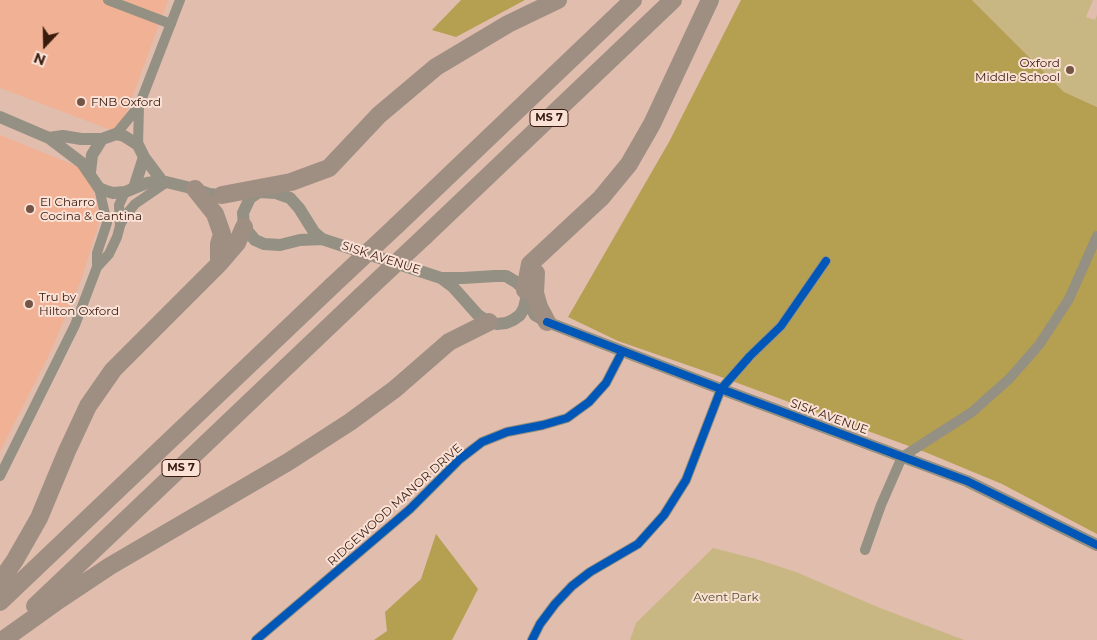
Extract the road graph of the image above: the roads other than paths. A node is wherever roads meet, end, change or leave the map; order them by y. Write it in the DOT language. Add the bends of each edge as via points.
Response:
graph roads {
  1 [pos="108,0"];
  2 [pos="180,0"];
  3 [pos="558,0"];
  4 [pos="632,0"];
  5 [pos="673,0"];
  6 [pos="710,0"];
  7 [pos="171,24"];
  8 [pos="139,106"];
  9 [pos="0,117"];
  10 [pos="116,134"];
  11 [pos="49,138"];
  12 [pos="102,139"];
  13 [pos="138,145"];
  14 [pos="144,157"];
  15 [pos="329,168"];
  16 [pos="90,172"];
  17 [pos="165,182"];
  18 [pos="99,188"];
  19 [pos="129,190"];
  20 [pos="209,193"];
  21 [pos="280,194"];
  22 [pos="250,198"];
  23 [pos="244,220"];
  24 [pos="120,226"];
  25 [pos="1097,236"];
  26 [pos="322,239"];
  27 [pos="541,253"];
  28 [pos="826,261"];
  29 [pos="218,264"];
  30 [pos="96,268"];
  31 [pos="441,278"];
  32 [pos="526,294"];
  33 [pos="514,320"];
  34 [pos="489,322"];
  35 [pos="548,322"];
  36 [pos="622,352"];
  37 [pos="721,389"];
  38 [pos="902,457"];
  39 [pos="0,476"];
  40 [pos="1097,545"];
  41 [pos="865,550"];
  42 [pos="0,582"];
  43 [pos="0,602"];
  44 [pos="2,639"];
  45 [pos="256,640"];
  46 [pos="532,640"];
  1 -- 7 [label="street"];
  2 -- 7 [label="street"];
  3 -- 15 [label="highway" via="508,24 436,67 379,115"];
  4 -- 43 [label="highway, MS 7, bridge"];
  5 -- 44 [label="highway, MS 7, bridge"];
  6 -- 27 [label="highway" via="652,124 629,164 601,198"];
  7 -- 8 [label="street"];
  8 -- 10 [label="street"];
  8 -- 13 [label="street"];
  9 -- 11 [label="street"];
  10 -- 12 [label="street"];
  10 -- 13 [label="street"];
  11 -- 12 [label="street"];
  11 -- 16 [label="street"];
  12 -- 16 [label="street" via="92,155"];
  13 -- 14 [label="street"];
  14 -- 17 [label="street"];
  14 -- 19 [label="street"];
  15 -- 20 [label="highway" via="291,182"];
  15 -- 21 [label="highway" via="319,180"];
  16 -- 18 [label="street"];
  17 -- 19 [label="street" via="147,183"];
  17 -- 20 [label="street"];
  17 -- 24 [label="street" via="136,204"];
  18 -- 19 [label="street" via="113,193"];
  18 -- 30 [label="street" via="107,223 97,253"];
  19 -- 24 [label="street" via="119,205"];
  20 -- 22 [label="street"];
  20 -- 23 [label="street, SISK AVENUE"];
  20 -- 29 [label="highway" via="222,234"];
  21 -- 22 [label="street" via="259,192"];
  21 -- 26 [label="street" via="300,208"];
  22 -- 23 [label="street"];
  23 -- 26 [label="street, SISK AVENUE" via="255,240 272,245"];
  23 -- 29 [label="highway" via="236,243"];
  24 -- 30 [label="street" via="109,254"];
  25 -- 38 [label="street" via="1069,299 1021,366 972,412"];
  26 -- 31 [label="street, SISK AVENUE"];
  27 -- 32 [label="highway" via="530,264"];
  27 -- 35 [label="highway" via="536,269 535,293"];
  28 -- 37 [label="street" via="781,326"];
  29 -- 42 [label="highway" via="112,370 88,406 39,518"];
  30 -- 39 [label="street" via="75,325"];
  31 -- 32 [label="street, SISK AVENUE" via="506,276"];
  31 -- 34 [label="street, SISK AVENUE"];
  32 -- 33 [label="street" via="524,308"];
  32 -- 35 [label="street, SISK AVENUE" via="535,315"];
  33 -- 34 [label="street, SISK AVENUE" via="498,324"];
  33 -- 35 [label="street, SISK AVENUE"];
  34 -- 44 [label="highway" via="449,342 395,389 342,427 110,566"];
  35 -- 36 [label="street, SISK AVENUE"];
  36 -- 37 [label="street, SISK AVENUE"];
  36 -- 45 [label="street, RIDGEWOOD MANOR DRIVE" via="606,383 589,402 567,418 507,432 482,442 328,581"];
  37 -- 38 [label="street, SISK AVENUE"];
  37 -- 46 [label="street" via="686,480 664,515 638,544 572,586 554,604"];
  38 -- 40 [label="street, SISK AVENUE" via="967,481"];
  38 -- 41 [label="street"];
}
